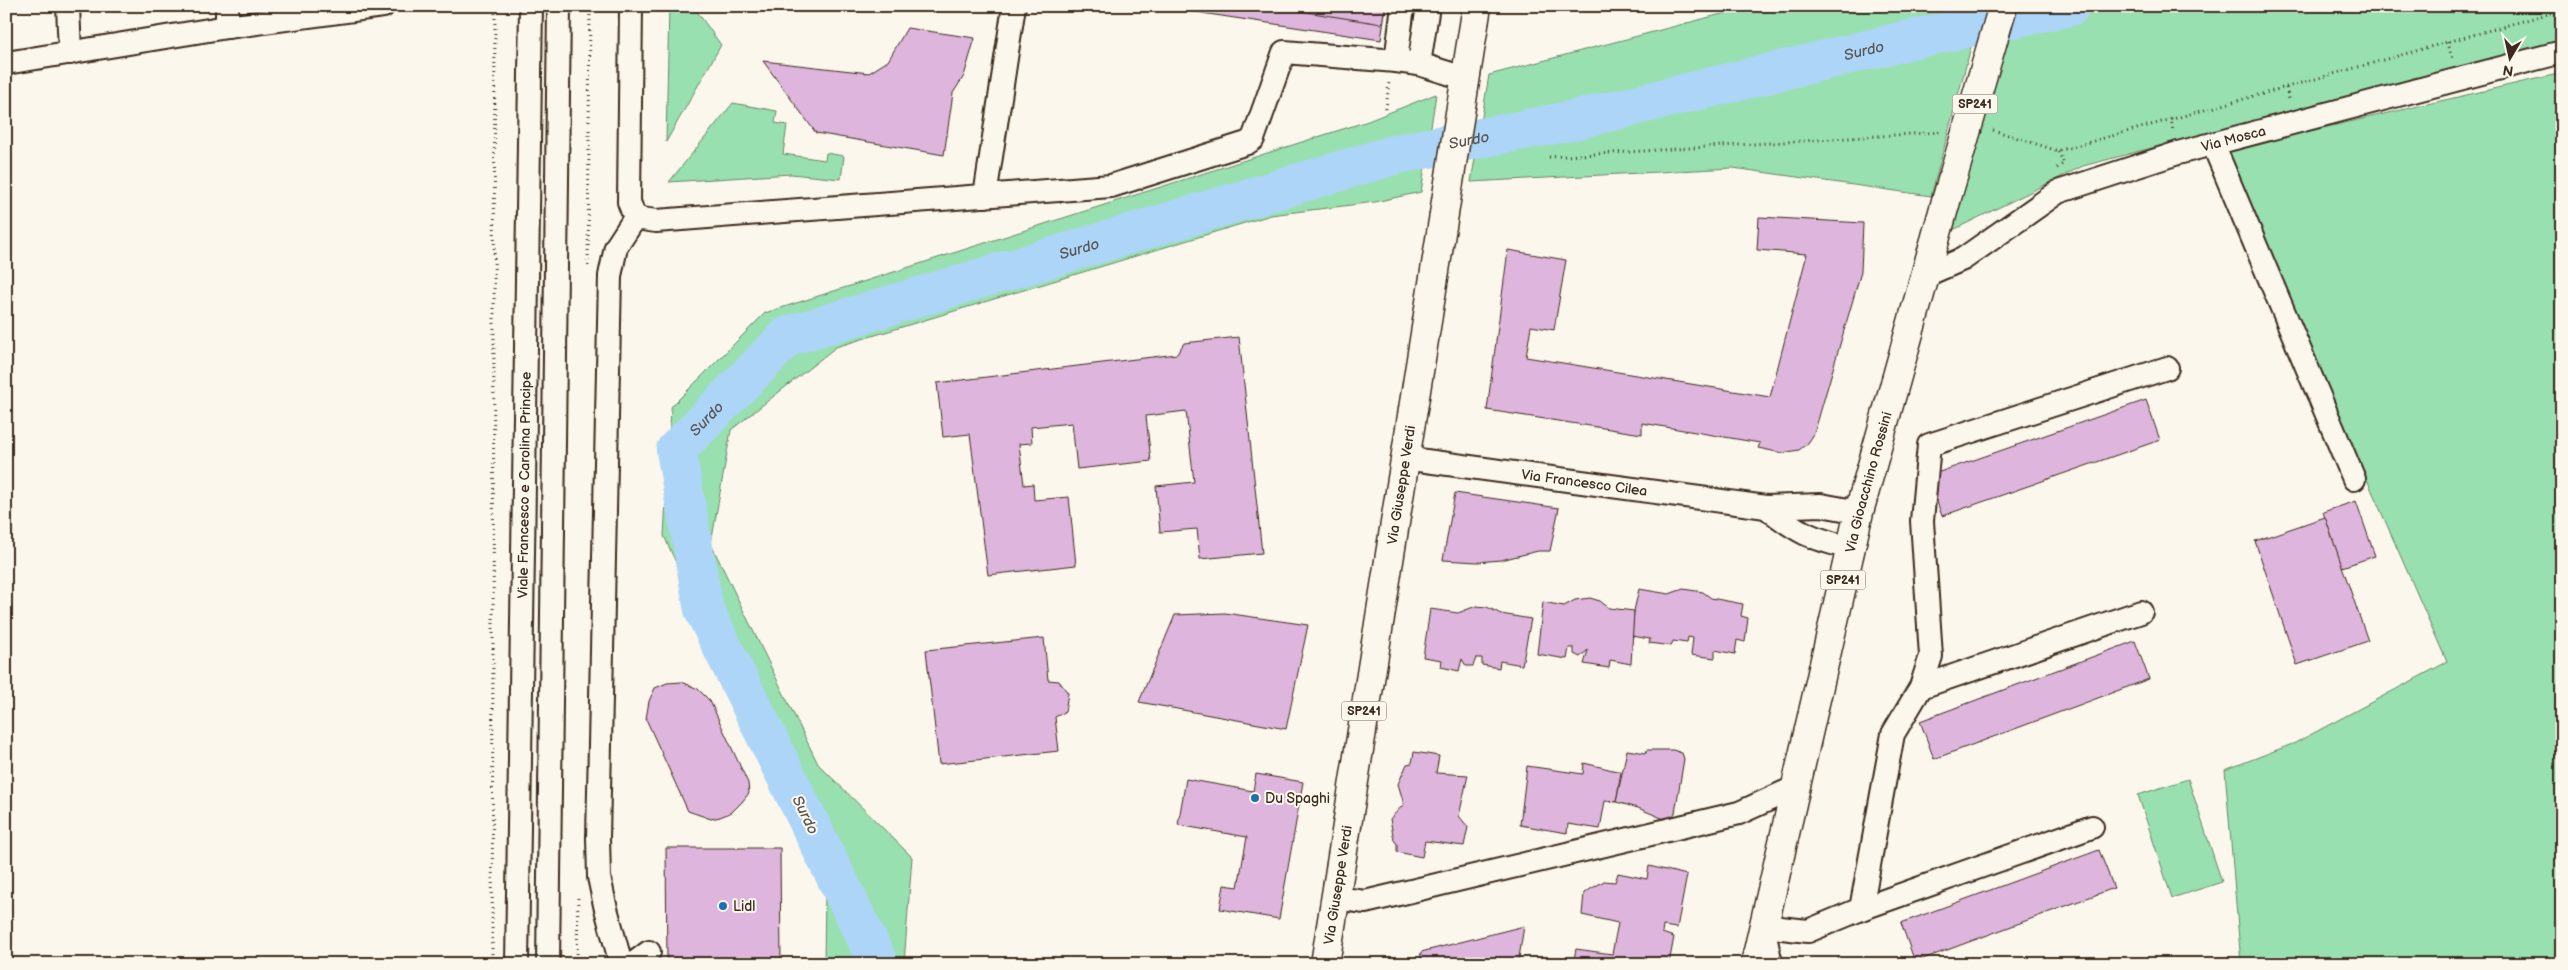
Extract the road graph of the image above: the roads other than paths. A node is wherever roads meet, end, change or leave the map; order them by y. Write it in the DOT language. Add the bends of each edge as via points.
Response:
graph roads {
  1 [pos="68,6"];
  2 [pos="383,6"];
  3 [pos="532,6"];
  4 [pos="559,6"];
  5 [pos="630,6"];
  6 [pos="1014,6"];
  7 [pos="1403,6"];
  8 [pos="1428,6"];
  9 [pos="1476,6"];
  10 [pos="2003,6"];
  11 [pos="227,17"];
  12 [pos="2561,43"];
  13 [pos="70,53"];
  14 [pos="1396,61"];
  15 [pos="6,63"];
  16 [pos="1419,64"];
  17 [pos="1464,78"];
  18 [pos="2213,144"];
  19 [pos="984,196"];
  20 [pos="635,218"];
  21 [pos="1926,275"];
  22 [pos="2167,368"];
  23 [pos="1404,458"];
  24 [pos="2354,480"];
  25 [pos="1766,507"];
  26 [pos="1859,512"];
  27 [pos="1850,548"];
  28 [pos="2141,612"];
  29 [pos="1922,687"];
  30 [pos="1794,788"];
  31 [pos="2092,827"];
  32 [pos="1336,898"];
  33 [pos="1861,910"];
  34 [pos="1763,926"];
  35 [pos="517,964"];
  36 [pos="548,964"];
  37 [pos="621,964"];
  38 [pos="1325,964"];
  39 [pos="1755,964"];
  40 [pos="1771,964"];
  1 -- 13 [label="street"];
  2 -- 11 [label="street"];
  3 -- 35 [label="street, Viale Francesco e Carolina Principe"];
  4 -- 36 [label="street, Viale Francesco e Carolina Principe"];
  5 -- 20 [label="street" via="629,202"];
  6 -- 19 [label="street"];
  7 -- 14 [label="street"];
  8 -- 16 [label="street"];
  9 -- 17 [label="main road, Via Giuseppe Verdi / SP241"];
  10 -- 21 [label="main road, Via Gioacchino Rossini / SP241, bridge"];
  11 -- 13 [label="street"];
  12 -- 18 [label="street, Via Mosca"];
  13 -- 15 [label="street"];
  14 -- 16 [label="street"];
  14 -- 19 [label="street" via="1284,52 1257,132 1247,143 1111,186"];
  16 -- 17 [label="street"];
  17 -- 23 [label="main road, Via Giuseppe Verdi / SP241"];
  18 -- 21 [label="street, Via Mosca" via="2058,192 1963,258"];
  18 -- 24 [label="street"];
  19 -- 20 [label="street" via="656,221"];
  20 -- 37 [label="street" via="616,247 610,276 598,828 599,877"];
  21 -- 26 [label="main road, Via Gioacchino Rossini / SP241"];
  22 -- 29 [label="street" via="1929,445 1922,521 1931,656"];
  23 -- 25 [label="street, Via Francesco Cilea"];
  23 -- 32 [label="main road, Via Giuseppe Verdi / SP241"];
  25 -- 26 [label="street, Via Francesco Cilea" via="1821,504"];
  25 -- 27 [label="street" via="1792,529"];
  26 -- 27 [label="main road, Via Gioacchino Rossini / SP241"];
  27 -- 30 [label="main road, Via Gioacchino Rossini / SP241"];
  28 -- 29 [label="street"];
  29 -- 33 [label="street" via="1893,734"];
  30 -- 32 [label="street" via="1739,813 1365,902"];
  30 -- 34 [label="main road, Via Gioacchino Rossini / SP241"];
  31 -- 33 [label="street"];
  32 -- 38 [label="main road, Via Giuseppe Verdi / SP241"];
  33 -- 34 [label="street" via="1808,931"];
  34 -- 39 [label="main road, Via Gioacchino Rossini / SP241"];
  34 -- 40 [label="street"];
}
